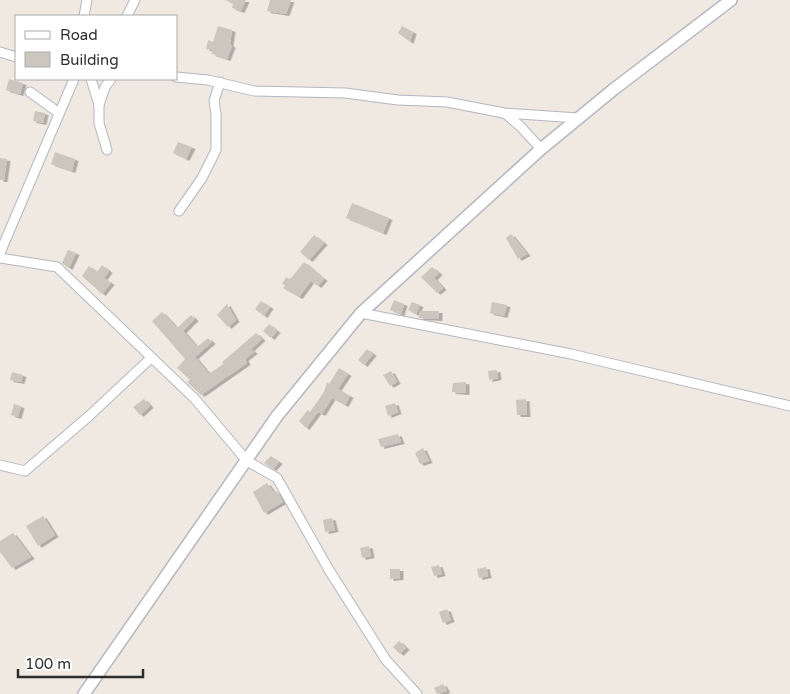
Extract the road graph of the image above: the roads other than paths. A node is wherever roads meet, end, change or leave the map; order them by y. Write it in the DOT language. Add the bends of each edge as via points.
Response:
graph roads {
  1 [pos="87,0"];
  2 [pos="135,0"];
  3 [pos="731,0"];
  4 [pos="84,15"];
  5 [pos="128,15"];
  6 [pos="0,52"];
  7 [pos="15,57"];
  8 [pos="178,77"];
  9 [pos="74,80"];
  10 [pos="91,80"];
  11 [pos="111,80"];
  12 [pos="220,82"];
  13 [pos="30,92"];
  14 [pos="99,105"];
  15 [pos="59,113"];
  16 [pos="504,113"];
  17 [pos="578,118"];
  18 [pos="541,149"];
  19 [pos="107,150"];
  20 [pos="179,211"];
  21 [pos="0,253"];
  22 [pos="0,258"];
  23 [pos="361,313"];
  24 [pos="151,358"];
  25 [pos="790,406"];
  26 [pos="247,461"];
  27 [pos="0,465"];
  28 [pos="84,694"];
  29 [pos="417,694"];
  1 -- 4 [label="street"];
  2 -- 5 [label="street"];
  3 -- 17 [label="street"];
  6 -- 7 [label="street"];
  8 -- 12 [label="street"];
  9 -- 15 [label="street"];
  10 -- 14 [label="street"];
  11 -- 14 [label="street" via="104,87"];
  12 -- 16 [label="street" via="254,91 345,93 447,102"];
  12 -- 20 [label="street" via="214,101 216,150 202,178"];
  13 -- 15 [label="street"];
  14 -- 19 [label="street" via="99,123"];
  15 -- 21 [label="street"];
  16 -- 17 [label="street"];
  16 -- 18 [label="street"];
  17 -- 18 [label="street"];
  18 -- 23 [label="street"];
  22 -- 24 [label="street" via="57,267"];
  23 -- 25 [label="street" via="571,354"];
  23 -- 26 [label="street" via="277,416"];
  24 -- 26 [label="street" via="208,413"];
  24 -- 27 [label="street" via="26,471"];
  26 -- 28 [label="street"];
  26 -- 29 [label="street" via="277,478 314,545 386,660"];
}
